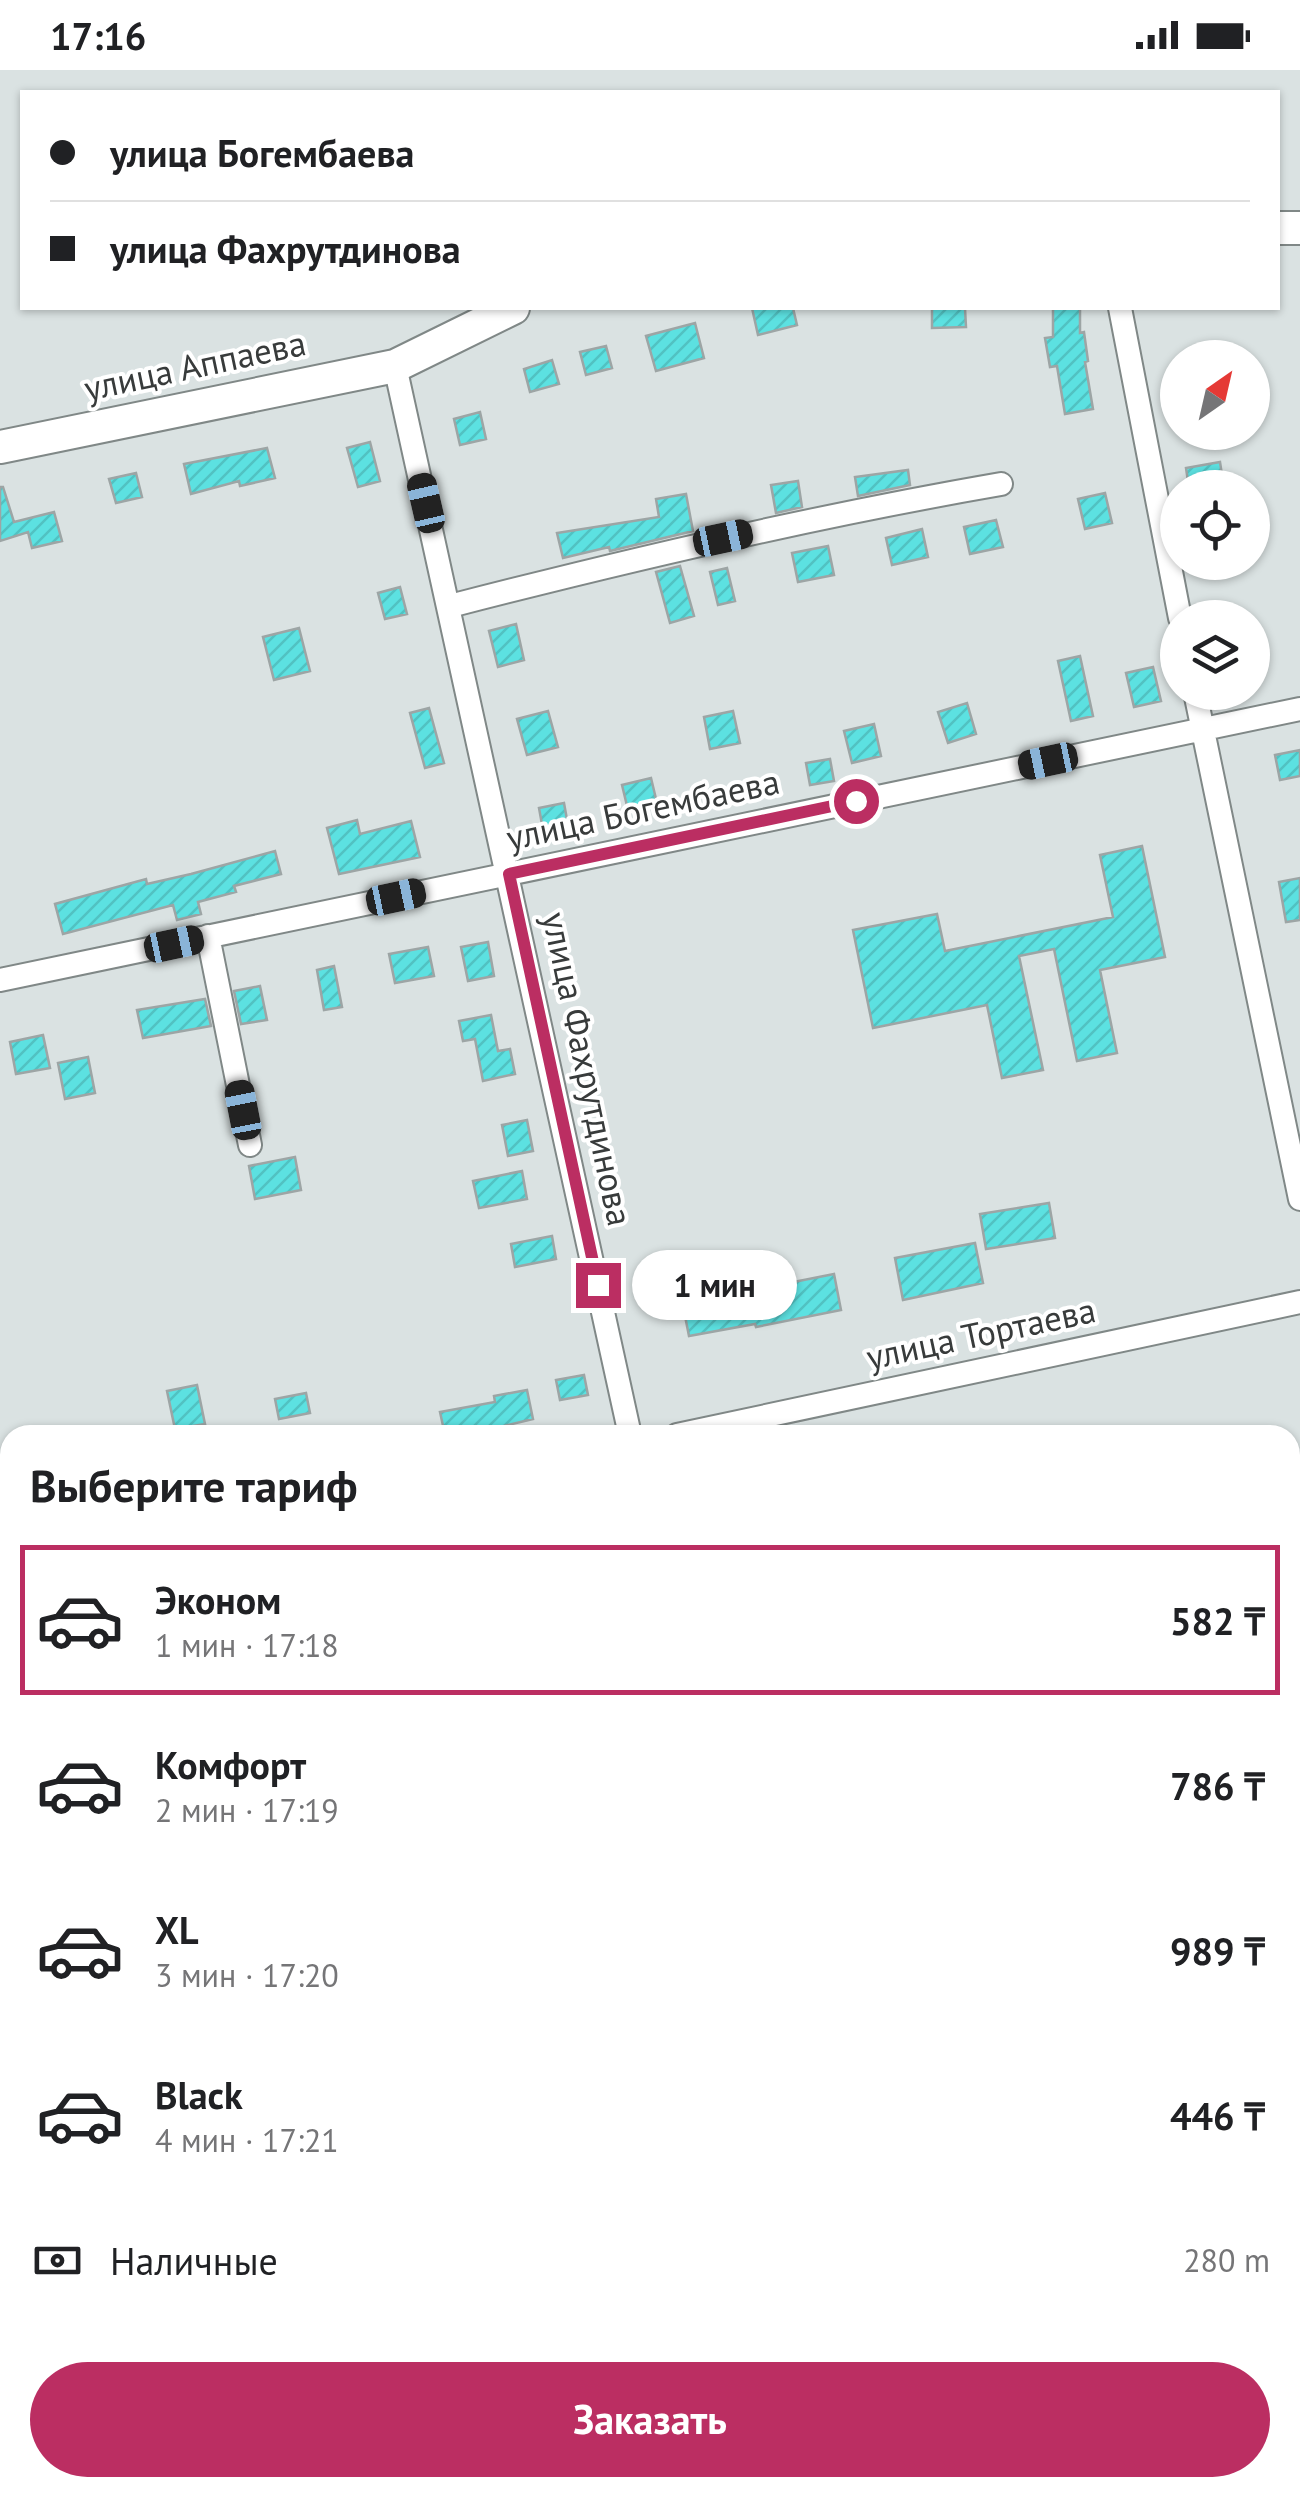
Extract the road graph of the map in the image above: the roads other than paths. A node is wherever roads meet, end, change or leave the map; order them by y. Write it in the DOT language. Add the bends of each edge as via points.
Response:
graph roads {
  1 [pos="509,310"];
  2 [pos="1120,310"];
  3 [pos="395,366"];
  4 [pos="0,447"];
  5 [pos="1001,484"];
  6 [pos="1177,600"];
  7 [pos="450,606"];
  8 [pos="1300,709"];
  9 [pos="1198,710"];
  10 [pos="1202,729"];
  11 [pos="509,874"];
  12 [pos="208,936"];
  13 [pos="0,980"];
  14 [pos="250,1145"];
  15 [pos="1300,1199"];
  16 [pos="1300,1302"];
  17 [pos="628,1425"];
  18 [pos="724,1425"];
  1 -- 3 [label="main road, улица Аппаева"];
  2 -- 6 [label="street"];
  3 -- 4 [label="main road, улица Аппаева"];
  3 -- 7 [label="street, улица Фахрутдинова"];
  5 -- 7 [label="street" via="652,554"];
  7 -- 11 [label="street, улица Фахрутдинова"];
  8 -- 10 [label="street, улица Богембаева"];
  9 -- 10 [label="street"];
  10 -- 11 [label="street, улица Богембаева"];
  10 -- 15 [label="street"];
  11 -- 12 [label="street, улица Богембаева"];
  11 -- 17 [label="street, улица Фахрутдинова"];
  12 -- 13 [label="street, улица Богембаева"];
  12 -- 14 [label="street"];
  16 -- 18 [label="street, улица Тортаева"];
}
